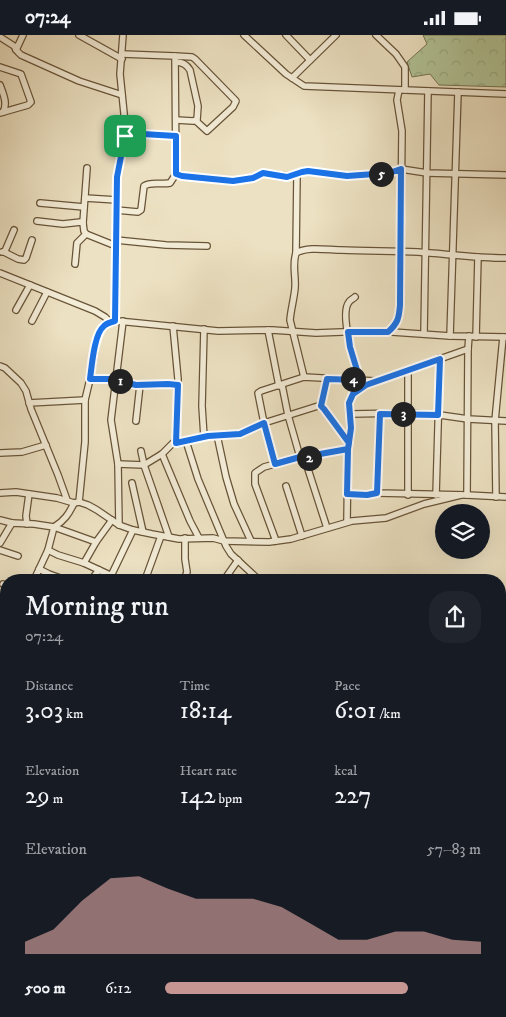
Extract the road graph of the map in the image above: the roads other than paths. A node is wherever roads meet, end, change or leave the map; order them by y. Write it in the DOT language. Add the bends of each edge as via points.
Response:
graph roads {
  1 [pos="23,35"];
  2 [pos="79,35"];
  3 [pos="123,35"];
  4 [pos="244,35"];
  5 [pos="286,35"];
  6 [pos="336,35"];
  7 [pos="376,35"];
  8 [pos="0,37"];
  9 [pos="16,50"];
  10 [pos="122,57"];
  11 [pos="176,59"];
  12 [pos="310,59"];
  13 [pos="0,67"];
  14 [pos="292,78"];
  15 [pos="0,85"];
  16 [pos="402,90"];
  17 [pos="428,91"];
  18 [pos="458,92"];
  19 [pos="506,94"];
  20 [pos="122,95"];
  21 [pos="4,111"];
  22 [pos="176,120"];
  23 [pos="196,121"];
  24 [pos="126,133"];
  25 [pos="176,136"];
  26 [pos="87,168"];
  27 [pos="401,169"];
  28 [pos="426,173"];
  29 [pos="176,174"];
  30 [pos="297,174"];
  31 [pos="456,174"];
  32 [pos="506,175"];
  33 [pos="85,198"];
  34 [pos="116,200"];
  35 [pos="40,203"];
  36 [pos="84,207"];
  37 [pos="116,210"];
  38 [pos="37,221"];
  39 [pos="83,223"];
  40 [pos="14,229"];
  41 [pos="86,234"];
  42 [pos="32,240"];
  43 [pos="116,243"];
  44 [pos="207,246"];
  45 [pos="2,252"];
  46 [pos="400,252"];
  47 [pos="296,253"];
  48 [pos="426,253"];
  49 [pos="452,255"];
  50 [pos="478,257"];
  51 [pos="506,258"];
  52 [pos="75,264"];
  53 [pos="0,273"];
  54 [pos="30,285"];
  55 [pos="47,292"];
  56 [pos="355,297"];
  57 [pos="16,310"];
  58 [pos="32,321"];
  59 [pos="122,321"];
  60 [pos="112,322"];
  61 [pos="173,326"];
  62 [pos="204,329"];
  63 [pos="268,330"];
  64 [pos="294,332"];
  65 [pos="348,332"];
  66 [pos="388,332"];
  67 [pos="424,335"];
  68 [pos="450,336"];
  69 [pos="469,337"];
  70 [pos="476,337"];
  71 [pos="505,337"];
  72 [pos="468,349"];
  73 [pos="440,359"];
  74 [pos="0,366"];
  75 [pos="408,371"];
  76 [pos="304,377"];
  77 [pos="90,379"];
  78 [pos="327,379"];
  79 [pos="115,380"];
  80 [pos="360,380"];
  81 [pos="378,381"];
  82 [pos="140,385"];
  83 [pos="178,385"];
  84 [pos="280,385"];
  85 [pos="85,400"];
  86 [pos="29,403"];
  87 [pos="321,406"];
  88 [pos="350,414"];
  89 [pos="380,414"];
  90 [pos="408,414"];
  91 [pos="288,415"];
  92 [pos="438,415"];
  93 [pos="468,419"];
  94 [pos="136,421"];
  95 [pos="495,421"];
  96 [pos="506,421"];
  97 [pos="264,423"];
  98 [pos="217,435"];
  99 [pos="204,437"];
  100 [pos="186,441"];
  101 [pos="176,443"];
  102 [pos="46,445"];
  103 [pos="349,446"];
  104 [pos="141,451"];
  105 [pos="0,453"];
  106 [pos="162,454"];
  107 [pos="302,458"];
  108 [pos="118,464"];
  109 [pos="275,464"];
  110 [pos="144,465"];
  111 [pos="132,483"];
  112 [pos="286,485"];
  113 [pos="0,493"];
  114 [pos="377,493"];
  115 [pos="29,494"];
  116 [pos="347,494"];
  117 [pos="408,495"];
  118 [pos="436,495"];
  119 [pos="464,495"];
  120 [pos="496,497"];
  121 [pos="506,497"];
  122 [pos="67,500"];
  123 [pos="76,503"];
  124 [pos="0,520"];
  125 [pos="112,520"];
  126 [pos="347,522"];
  127 [pos="12,523"];
  128 [pos="26,524"];
  129 [pos="119,525"];
  130 [pos="54,527"];
  131 [pos="327,528"];
  132 [pos="133,530"];
  133 [pos="143,532"];
  134 [pos="161,535"];
  135 [pos="302,536"];
  136 [pos="169,537"];
  137 [pos="185,538"];
  138 [pos="199,538"];
  139 [pos="224,541"];
  140 [pos="251,541"];
  141 [pos="276,541"];
  142 [pos="96,542"];
  143 [pos="0,543"];
  144 [pos="0,550"];
  145 [pos="48,551"];
  146 [pos="18,556"];
  147 [pos="238,560"];
  148 [pos="84,563"];
  149 [pos="39,569"];
  150 [pos="99,570"];
  151 [pos="37,574"];
  152 [pos="48,574"];
  153 [pos="96,574"];
  154 [pos="105,574"];
  155 [pos="113,574"];
  156 [pos="147,574"];
  157 [pos="186,574"];
  158 [pos="228,574"];
  159 [pos="252,574"];
  160 [pos="506,1011"];
  161 [pos="506,1017"];
  1 -- 9 [label="street"];
  2 -- 10 [label="street"];
  3 -- 10 [label="street"];
  4 -- 14 [label="street"];
  5 -- 12 [label="street"];
  6 -- 12 [label="street"];
  7 -- 16 [label="street" via="405,67"];
  8 -- 9 [label="street"];
  9 -- 20 [label="street" via="79,81"];
  10 -- 11 [label="street"];
  10 -- 20 [label="street"];
  11 -- 22 [label="street"];
  11 -- 23 [label="street" via="190,70 198,106"];
  11 -- 23 [label="street" via="195,59 236,101 207,131"];
  12 -- 14 [label="street"];
  13 -- 21 [label="street" via="21,74 31,99 28,105"];
  14 -- 16 [label="street" via="304,86"];
  15 -- 21 [label="street"];
  16 -- 17 [label="street"];
  16 -- 27 [label="street" via="398,106 402,131"];
  17 -- 18 [label="street"];
  17 -- 28 [label="street"];
  18 -- 19 [label="street"];
  18 -- 31 [label="street"];
  20 -- 24 [label="street"];
  22 -- 23 [label="street"];
  22 -- 25 [label="street"];
  24 -- 25 [label="street"];
  24 -- 34 [label="street"];
  25 -- 29 [label="street"];
  26 -- 33 [label="street"];
  27 -- 28 [label="street"];
  27 -- 30 [label="street" via="347,176 308,171"];
  27 -- 46 [label="street"];
  28 -- 31 [label="street"];
  28 -- 48 [label="street"];
  29 -- 30 [label="street" via="233,181 263,173 287,177"];
  29 -- 37 [label="street" via="170,183 144,186 138,212"];
  30 -- 47 [label="street"];
  31 -- 32 [label="street"];
  31 -- 49 [label="street"];
  33 -- 34 [label="street"];
  33 -- 36 [label="street"];
  34 -- 37 [label="street"];
  35 -- 36 [label="street"];
  36 -- 39 [label="street"];
  37 -- 43 [label="street"];
  38 -- 39 [label="street"];
  39 -- 41 [label="street"];
  40 -- 45 [label="street"];
  41 -- 43 [label="street"];
  41 -- 52 [label="street" via="77,243"];
  42 -- 45 [label="street" via="24,260"];
  43 -- 44 [label="street"];
  43 -- 60 [label="street"];
  46 -- 47 [label="street" via="308,249"];
  46 -- 48 [label="street"];
  46 -- 66 [label="street" via="399,318"];
  47 -- 64 [label="street" via="290,312"];
  48 -- 49 [label="street"];
  48 -- 67 [label="street"];
  49 -- 50 [label="street"];
  49 -- 68 [label="street"];
  50 -- 51 [label="street"];
  50 -- 70 [label="street"];
  53 -- 54 [label="street"];
  54 -- 55 [label="street"];
  54 -- 57 [label="street"];
  55 -- 58 [label="street"];
  55 -- 60 [label="street" via="95,311"];
  56 -- 65 [label="street" via="346,308"];
  59 -- 60 [label="street"];
  59 -- 61 [label="street"];
  59 -- 79 [label="street"];
  60 -- 77 [label="street" via="103,326 97,337"];
  61 -- 62 [label="street"];
  61 -- 83 [label="street"];
  62 -- 63 [label="street"];
  62 -- 99 [label="street"];
  63 -- 64 [label="street"];
  63 -- 84 [label="street"];
  64 -- 65 [label="street"];
  64 -- 76 [label="street"];
  65 -- 66 [label="street"];
  65 -- 80 [label="street"];
  66 -- 67 [label="street"];
  67 -- 68 [label="street"];
  68 -- 69 [label="street"];
  69 -- 70 [label="street"];
  69 -- 72 [label="street"];
  70 -- 71 [label="street"];
  71 -- 95 [label="street"];
  72 -- 73 [label="street"];
  72 -- 93 [label="street"];
  73 -- 75 [label="street"];
  73 -- 92 [label="street"];
  74 -- 86 [label="street" via="21,383"];
  75 -- 81 [label="street"];
  75 -- 90 [label="street"];
  76 -- 78 [label="street"];
  76 -- 84 [label="street"];
  77 -- 79 [label="street"];
  77 -- 85 [label="street"];
  78 -- 80 [label="street"];
  78 -- 87 [label="street"];
  79 -- 82 [label="street"];
  79 -- 108 [label="street" via="111,420"];
  80 -- 81 [label="street"];
  81 -- 88 [label="street" via="353,394 349,403"];
  82 -- 83 [label="street"];
  82 -- 94 [label="street"];
  83 -- 101 [label="street"];
  84 -- 91 [label="street"];
  84 -- 97 [label="street" via="258,393"];
  85 -- 86 [label="street"];
  85 -- 123 [label="street" via="85,442"];
  86 -- 102 [label="street"];
  87 -- 91 [label="street"];
  87 -- 103 [label="street"];
  88 -- 89 [label="street"];
  88 -- 103 [label="street"];
  89 -- 90 [label="street"];
  89 -- 114 [label="street"];
  90 -- 92 [label="street"];
  90 -- 117 [label="street"];
  91 -- 97 [label="street"];
  91 -- 107 [label="street"];
  92 -- 93 [label="street"];
  92 -- 118 [label="street"];
  93 -- 95 [label="street"];
  93 -- 119 [label="street"];
  95 -- 96 [label="street"];
  95 -- 120 [label="street"];
  97 -- 98 [label="street" via="240,434"];
  97 -- 109 [label="street"];
  98 -- 99 [label="street"];
  98 -- 140 [label="street" via="234,504"];
  99 -- 100 [label="street"];
  100 -- 101 [label="street"];
  100 -- 139 [label="street"];
  101 -- 106 [label="street"];
  102 -- 105 [label="street" via="22,452"];
  102 -- 122 [label="street"];
  103 -- 107 [label="street"];
  103 -- 116 [label="street"];
  104 -- 110 [label="street"];
  106 -- 110 [label="street"];
  106 -- 138 [label="street"];
  107 -- 109 [label="street"];
  107 -- 131 [label="street"];
  108 -- 110 [label="street"];
  108 -- 129 [label="street"];
  109 -- 141 [label="street" via="255,473 255,484"];
  110 -- 136 [label="street"];
  111 -- 133 [label="street"];
  112 -- 135 [label="street"];
  113 -- 115 [label="street"];
  114 -- 116 [label="street"];
  114 -- 117 [label="street"];
  115 -- 122 [label="street"];
  115 -- 128 [label="street"];
  116 -- 126 [label="street"];
  117 -- 118 [label="street"];
  118 -- 119 [label="street"];
  119 -- 120 [label="street"];
  119 -- 126 [label="street" via="424,504 386,518"];
  120 -- 121 [label="street"];
  122 -- 123 [label="street"];
  123 -- 125 [label="street" via="88,505"];
  123 -- 130 [label="street"];
  124 -- 127 [label="street"];
  125 -- 129 [label="street"];
  125 -- 142 [label="street"];
  126 -- 131 [label="street"];
  127 -- 128 [label="street"];
  127 -- 143 [label="street"];
  128 -- 130 [label="street"];
  129 -- 132 [label="street"];
  130 -- 142 [label="street"];
  130 -- 145 [label="street"];
  131 -- 135 [label="street"];
  132 -- 133 [label="street"];
  132 -- 155 [label="street"];
  133 -- 134 [label="street"];
  134 -- 136 [label="street"];
  134 -- 156 [label="street"];
  135 -- 141 [label="street"];
  136 -- 137 [label="street"];
  137 -- 138 [label="street"];
  137 -- 157 [label="street"];
  138 -- 139 [label="street"];
  139 -- 140 [label="street"];
  139 -- 147 [label="street"];
  140 -- 141 [label="street"];
  142 -- 148 [label="street"];
  144 -- 146 [label="street"];
  145 -- 148 [label="street"];
  145 -- 149 [label="street"];
  147 -- 158 [label="street"];
  147 -- 159 [label="street"];
  148 -- 150 [label="street"];
  149 -- 151 [label="street"];
  149 -- 152 [label="street"];
  150 -- 153 [label="street"];
  150 -- 154 [label="street"];
  160 -- 161 [label="street"];
}
